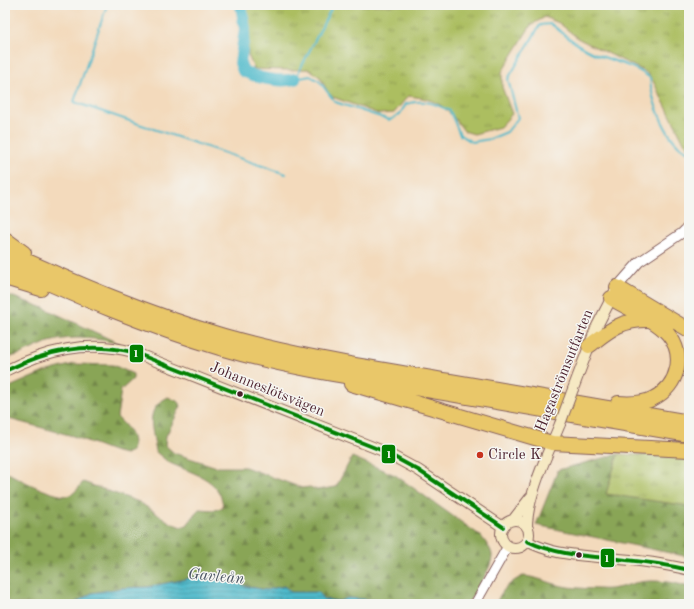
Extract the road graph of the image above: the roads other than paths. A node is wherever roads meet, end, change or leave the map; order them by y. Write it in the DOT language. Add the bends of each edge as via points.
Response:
graph roads {
  1 [pos="689,226"];
  2 [pos="5,239"];
  3 [pos="5,251"];
  4 [pos="5,264"];
  5 [pos="52,272"];
  6 [pos="5,278"];
  7 [pos="614,293"];
  8 [pos="113,312"];
  9 [pos="648,320"];
  10 [pos="689,330"];
  11 [pos="589,346"];
  12 [pos="309,369"];
  13 [pos="5,371"];
  14 [pos="548,397"];
  15 [pos="689,422"];
  16 [pos="689,435"];
  17 [pos="552,443"];
  18 [pos="689,450"];
  19 [pos="535,490"];
  20 [pos="513,520"];
  21 [pos="503,526"];
  22 [pos="527,526"];
  23 [pos="527,541"];
  24 [pos="508,546"];
  25 [pos="689,570"];
  26 [pos="474,604"];
  1 -- 7 [label="street" via="639,262"];
  2 -- 5 [label="highway"];
  3 -- 5 [label="highway"];
  4 -- 8 [label="highway"];
  5 -- 14 [label="highway" via="156,314 270,348"];
  6 -- 8 [label="highway"];
  7 -- 9 [label="highway"];
  7 -- 10 [label="highway"];
  7 -- 11 [label="main road, Hagaströmsutfarten"];
  8 -- 12 [label="highway" via="222,348"];
  9 -- 11 [label="highway" via="618,324"];
  9 -- 14 [label="highway" via="668,334 677,351 675,374 662,393 636,404"];
  11 -- 17 [label="main road, Hagaströmsutfarten, bridge"];
  12 -- 16 [label="highway"];
  12 -- 17 [label="highway" via="362,388"];
  13 -- 21 [label="main road, Johanneslötsvägen" via="40,355 80,346 133,352 383,451 418,470"];
  14 -- 15 [label="highway"];
  17 -- 18 [label="highway"];
  17 -- 19 [label="main road, Hagaströmsutfarten"];
  19 -- 20 [label="main road, Hagaströmsutfarten"];
  19 -- 22 [label="main road, Hagaströmsutfarten"];
  20 -- 21 [label="main road, Hagaströmsutfarten"];
  20 -- 22 [label="main road" via="521,521"];
  21 -- 24 [label="main road" via="501,535"];
  22 -- 23 [label="main road, Hagaströmsutfarten"];
  23 -- 24 [label="main road" via="521,546"];
  23 -- 25 [label="main road" via="540,548 563,554 644,562"];
  24 -- 26 [label="street"];
}
